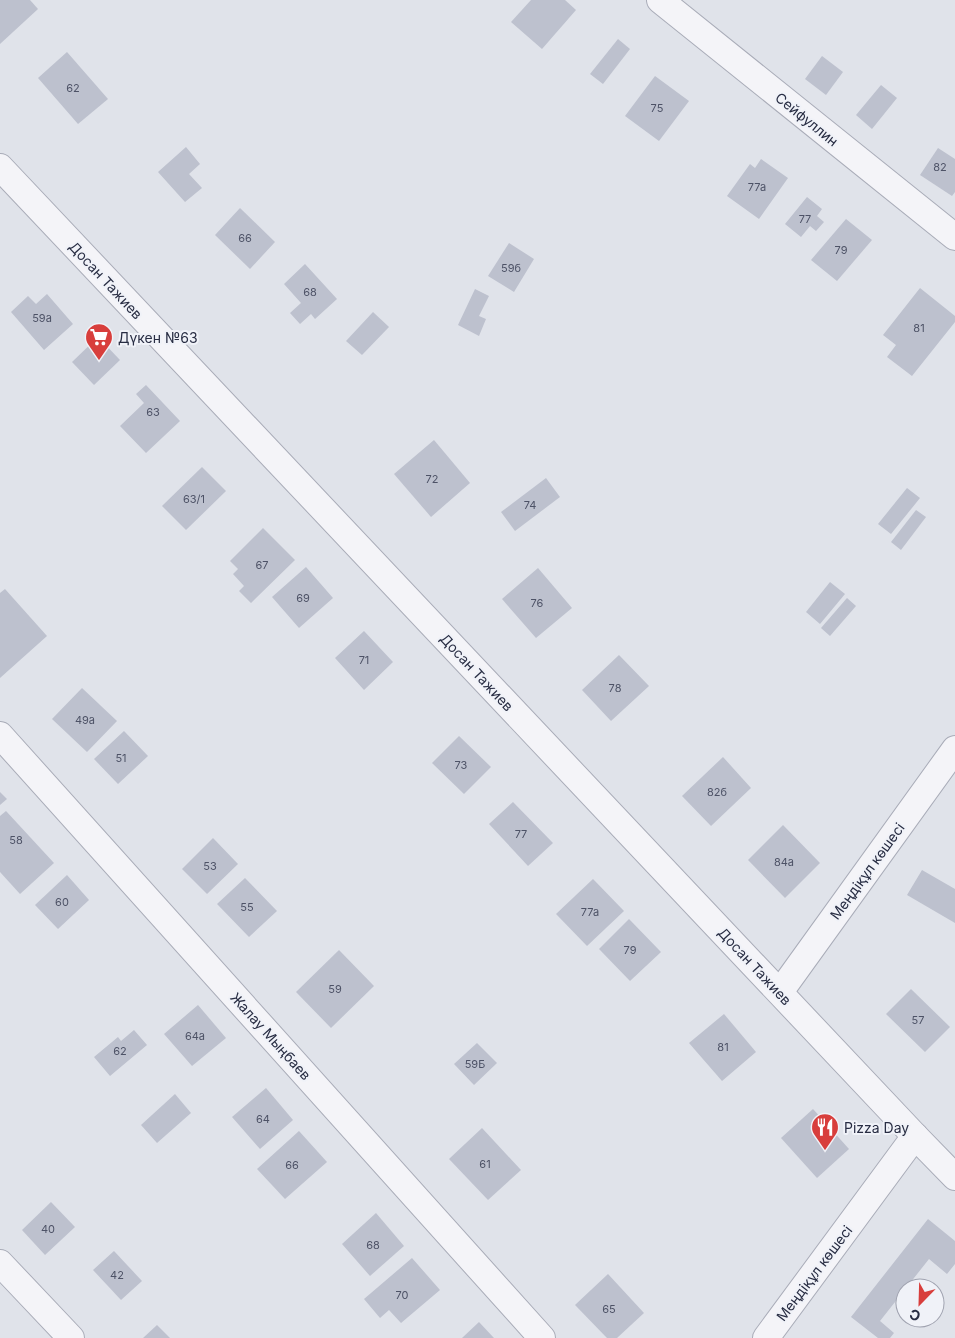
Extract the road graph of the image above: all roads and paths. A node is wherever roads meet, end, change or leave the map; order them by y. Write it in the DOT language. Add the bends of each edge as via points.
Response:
graph roads {
  1 [pos="660,0"];
  2 [pos="0,167"];
  3 [pos="955,237"];
  4 [pos="0,735"];
  5 [pos="955,749"];
  6 [pos="780,992"];
  7 [pos="915,1136"];
  8 [pos="955,1177"];
  9 [pos="0,1263"];
  10 [pos="71,1338"];
  11 [pos="542,1338"];
  12 [pos="766,1338"];
  1 -- 3 [label="street, Сейфуллин"];
  2 -- 6 [label="street, Досан Тажиев"];
  4 -- 11 [label="street, Жалау Мыңбаев"];
  5 -- 6 [label="street, Меңдіқұл көшесі"];
  6 -- 7 [label="street, Досан Тажиев"];
  7 -- 8 [label="street, Досан Тажиев"];
  7 -- 12 [label="street, Меңдіқұл көшесі"];
  9 -- 10 [label="street"];
}
